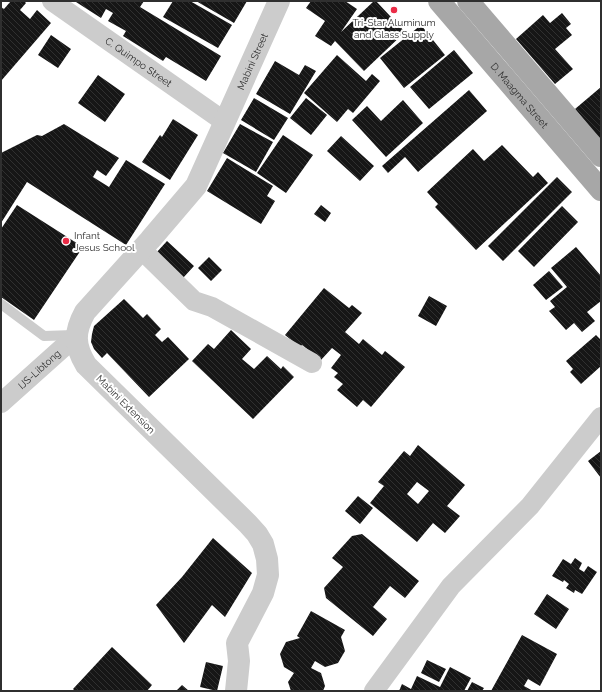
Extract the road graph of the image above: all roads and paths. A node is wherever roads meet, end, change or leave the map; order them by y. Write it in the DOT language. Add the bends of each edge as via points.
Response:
graph roads {
  1 [pos="52,1"];
  2 [pos="279,1"];
  3 [pos="439,1"];
  4 [pos="468,1"];
  5 [pos="225,122"];
  6 [pos="601,156"];
  7 [pos="601,190"];
  8 [pos="142,250"];
  9 [pos="1,304"];
  10 [pos="77,334"];
  11 [pos="312,363"];
  12 [pos="1,403"];
  13 [pos="601,417"];
  14 [pos="236,691"];
  15 [pos="374,691"];
  1 -- 5 [label="street, C. Quimpo Street"];
  2 -- 5 [label="street, Mabini Street"];
  3 -- 7 [label="main road, D. Maagma Street"];
  4 -- 6 [label="main road"];
  5 -- 8 [label="street, Mabini Extension" via="196,186"];
  8 -- 10 [label="street, Mabini Extension" via="85,312"];
  8 -- 11 [label="street" via="194,300 212,307"];
  9 -- 10 [label="lane" via="44,336"];
  10 -- 12 [label="street, IJS-Libtong"];
  10 -- 14 [label="street, Mabini Extension" via="80,355 86,365 248,524 263,544 268,575 263,593 237,643 239,661"];
  13 -- 15 [label="street" via="530,506 451,586"];
}
